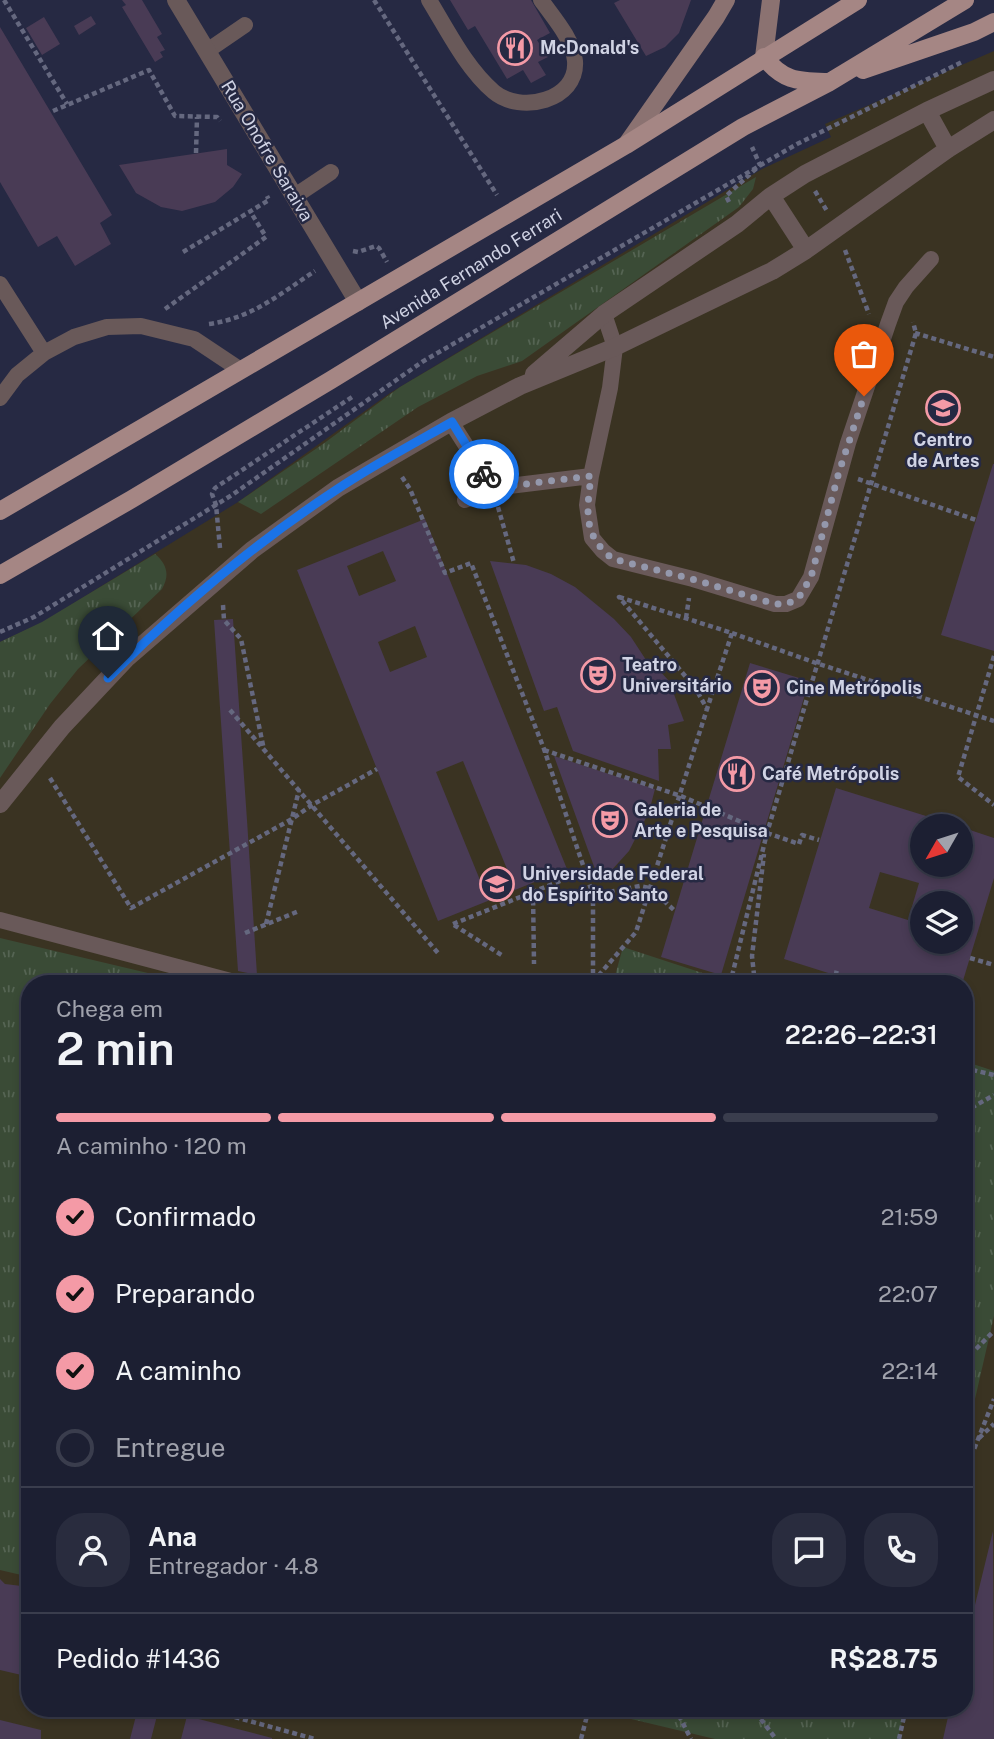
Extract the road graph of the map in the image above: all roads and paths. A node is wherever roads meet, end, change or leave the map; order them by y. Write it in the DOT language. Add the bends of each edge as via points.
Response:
graph roads {
  1 [pos="4,0"];
  2 [pos="176,0"];
  3 [pos="374,0"];
  4 [pos="429,0"];
  5 [pos="541,0"];
  6 [pos="726,0"];
  7 [pos="771,0"];
  8 [pos="858,0"];
  9 [pos="965,0"];
  10 [pos="994,23"];
  11 [pos="245,25"];
  12 [pos="207,51"];
  13 [pos="765,57"];
  14 [pos="970,59"];
  15 [pos="994,80"];
  16 [pos="828,82"];
  17 [pos="67,104"];
  18 [pos="53,111"];
  19 [pos="927,111"];
  20 [pos="197,117"];
  21 [pos="994,120"];
  22 [pos="225,129"];
  23 [pos="626,145"];
  24 [pos="948,149"];
  25 [pos="196,153"];
  26 [pos="331,172"];
  27 [pos="261,188"];
  28 [pos="295,196"];
  29 [pos="771,196"];
  30 [pos="250,211"];
  31 [pos="509,213"];
  32 [pos="806,250"];
  33 [pos="183,252"];
  34 [pos="332,259"];
  35 [pos="931,259"];
  36 [pos="397,279"];
  37 [pos="0,284"];
  38 [pos="906,286"];
  39 [pos="358,302"];
  40 [pos="604,314"];
  41 [pos="888,324"];
  42 [pos="202,325"];
  43 [pos="141,326"];
  44 [pos="916,333"];
  45 [pos="615,347"];
  46 [pos="44,353"];
  47 [pos="994,357"];
  48 [pos="239,369"];
  49 [pos="520,386"];
  50 [pos="355,395"];
  51 [pos="0,398"];
  52 [pos="452,422"];
  53 [pos="839,472"];
  54 [pos="591,476"];
  55 [pos="869,484"];
  56 [pos="493,488"];
  57 [pos="410,489"];
  58 [pos="465,500"];
  59 [pos="216,505"];
  60 [pos="0,510"];
  61 [pos="499,511"];
  62 [pos="976,520"];
  63 [pos="514,564"];
  64 [pos="0,575"];
  65 [pos="222,576"];
  66 [pos="224,620"];
  67 [pos="0,632"];
  68 [pos="732,633"];
  69 [pos="994,656"];
  70 [pos="816,663"];
  71 [pos="708,709"];
  72 [pos="230,710"];
  73 [pos="976,715"];
  74 [pos="994,721"];
  75 [pos="544,749"];
  76 [pos="264,750"];
  77 [pos="36,757"];
  78 [pos="377,769"];
  79 [pos="299,790"];
  80 [pos="681,796"];
  81 [pos="0,804"];
  82 [pos="312,805"];
  83 [pos="994,805"];
  84 [pos="292,819"];
  85 [pos="767,833"];
  86 [pos="819,840"];
  87 [pos="585,871"];
  88 [pos="650,888"];
  89 [pos="533,892"];
  90 [pos="593,895"];
  91 [pos="299,911"];
  92 [pos="676,911"];
  93 [pos="0,920"];
  94 [pos="266,924"];
  95 [pos="246,933"];
  96 [pos="438,953"];
  97 [pos="503,956"];
  98 [pos="970,958"];
  99 [pos="534,964"];
  100 [pos="994,965"];
  101 [pos="837,969"];
  102 [pos="208,975"];
  103 [pos="593,975"];
  104 [pos="600,975"];
  105 [pos="732,975"];
  106 [pos="754,975"];
  107 [pos="836,975"];
  108 [pos="973,1070"];
  109 [pos="994,1076"];
  110 [pos="994,1095"];
  111 [pos="973,1107"];
  112 [pos="994,1331"];
  113 [pos="973,1352"];
  114 [pos="994,1399"];
  115 [pos="994,1424"];
  116 [pos="978,1439"];
  117 [pos="973,1454"];
  118 [pos="235,1717"];
  119 [pos="587,1717"];
  120 [pos="680,1717"];
  121 [pos="759,1717"];
  122 [pos="904,1717"];
  123 [pos="315,1739"];
  124 [pos="581,1739"];
  125 [pos="691,1739"];
  126 [pos="776,1739"];
  127 [pos="899,1739"];
  1 -- 17 [label="path"];
  2 -- 12 [label="street, Rua Onofre Saraiva"];
  3 -- 31 [label="path"];
  4 -- 5 [label="lane" via="463,56 488,85 509,102 525,105 562,90 575,65 568,41"];
  6 -- 23 [label="street"];
  7 -- 13 [label="street"];
  8 -- 13 [label="main road, Avenida Fernando Ferrari"];
  9 -- 16 [label="main road, Avenida Fernando Ferrari"];
  10 -- 16 [label="main road"];
  11 -- 12 [label="lane"];
  12 -- 28 [label="street, Rua Onofre Saraiva"];
  13 -- 16 [label="main road" via="788,78"];
  13 -- 23 [label="main road, Avenida Fernando Ferrari"];
  14 -- 59 [label="path" via="797,144 434,355"];
  15 -- 19 [label="street"];
  16 -- 64 [label="main road, Avenida Fernando Ferrari" via="743,127 331,380"];
  17 -- 18 [label="path"];
  17 -- 20 [label="path" via="149,70 175,116"];
  19 -- 24 [label="street"];
  19 -- 29 [label="street"];
  20 -- 22 [label="path" via="218,117"];
  20 -- 25 [label="path"];
  21 -- 24 [label="street"];
  23 -- 31 [label="main road, Avenida Fernando Ferrari"];
  24 -- 32 [label="street"];
  26 -- 28 [label="lane"];
  27 -- 30 [label="path" via="269,200"];
  28 -- 34 [label="street, Rua Onofre Saraiva"];
  29 -- 32 [label="street"];
  29 -- 40 [label="street"];
  30 -- 33 [label="path"];
  30 -- 43 [label="path" via="266,237"];
  31 -- 36 [label="main road, Avenida Fernando Ferrari"];
  32 -- 45 [label="street"];
  34 -- 36 [label="path" via="376,246"];
  34 -- 39 [label="street, Rua Onofre Saraiva"];
  34 -- 42 [label="path" via="254,312"];
  35 -- 38 [label="lane"];
  36 -- 39 [label="main road, Avenida Fernando Ferrari"];
  37 -- 46 [label="lane"];
  38 -- 41 [label="lane"];
  38 -- 44 [label="path"];
  39 -- 48 [label="main road, Avenida Fernando Ferrari"];
  40 -- 45 [label="lane"];
  40 -- 49 [label="street"];
  41 -- 44 [label="path"];
  41 -- 53 [label="lane"];
  43 -- 46 [label="lane" via="107,327"];
  43 -- 48 [label="lane" via="194,339"];
  44 -- 47 [label="path"];
  44 -- 55 [label="path"];
  45 -- 49 [label="street"];
  45 -- 54 [label="lane"];
  46 -- 51 [label="lane"];
  48 -- 60 [label="main road, Avenida Fernando Ferrari"];
  49 -- 52 [label="street"];
  50 -- 59 [label="path" via="215,488"];
  52 -- 56 [label="lane"];
  52 -- 65 [label="street" via="338,488"];
  53 -- 54 [label="lane" via="811,577 798,599 786,604 613,559 592,538 588,513"];
  53 -- 55 [label="path"];
  54 -- 56 [label="lane"];
  55 -- 62 [label="path"];
  55 -- 70 [label="path"];
  56 -- 58 [label="lane"];
  57 -- 75 [label="path" via="445,573 471,563"];
  59 -- 65 [label="path"];
  59 -- 67 [label="path" via="34,617"];
  61 -- 63 [label="path"];
  65 -- 77 [label="street" via="126,659"];
  66 -- 76 [label="path" via="241,639"];
  68 -- 70 [label="path"];
  68 -- 71 [label="path"];
  68 -- 71 [label="path" via="619,597"];
  69 -- 73 [label="path"];
  70 -- 73 [label="path"];
  70 -- 85 [label="path"];
  71 -- 80 [label="path"];
  72 -- 76 [label="path"];
  73 -- 74 [label="path"];
  73 -- 83 [label="path" via="958,776"];
  75 -- 80 [label="path"];
  75 -- 87 [label="path"];
  76 -- 79 [label="path"];
  77 -- 81 [label="street"];
  77 -- 84 [label="path" via="131,908"];
  78 -- 82 [label="path"];
  79 -- 82 [label="path"];
  79 -- 84 [label="path"];
  80 -- 85 [label="path"];
  80 -- 88 [label="path"];
  82 -- 84 [label="path"];
  82 -- 96 [label="path"];
  84 -- 94 [label="path"];
  85 -- 86 [label="path" via="799,844 802,835"];
  85 -- 105 [label="path"];
  85 -- 106 [label="path" via="752,956"];
  87 -- 89 [label="path"];
  87 -- 90 [label="path"];
  88 -- 90 [label="path"];
  88 -- 92 [label="path"];
  88 -- 104 [label="path" via="636,932"];
  89 -- 97 [label="path" via="453,924"];
  89 -- 99 [label="path"];
  90 -- 103 [label="path"];
  91 -- 94 [label="path"];
  93 -- 102 [label="lane"];
  94 -- 95 [label="path"];
  98 -- 100 [label="path"];
  101 -- 107 [label="path"];
  108 -- 109 [label="path"];
  110 -- 111 [label="path"];
  112 -- 113 [label="path"];
  114 -- 116 [label="path"];
  115 -- 116 [label="path"];
  116 -- 117 [label="path"];
  118 -- 123 [label="path"];
  119 -- 124 [label="path"];
  120 -- 125 [label="path"];
  121 -- 126 [label="path"];
  122 -- 127 [label="path"];
}
